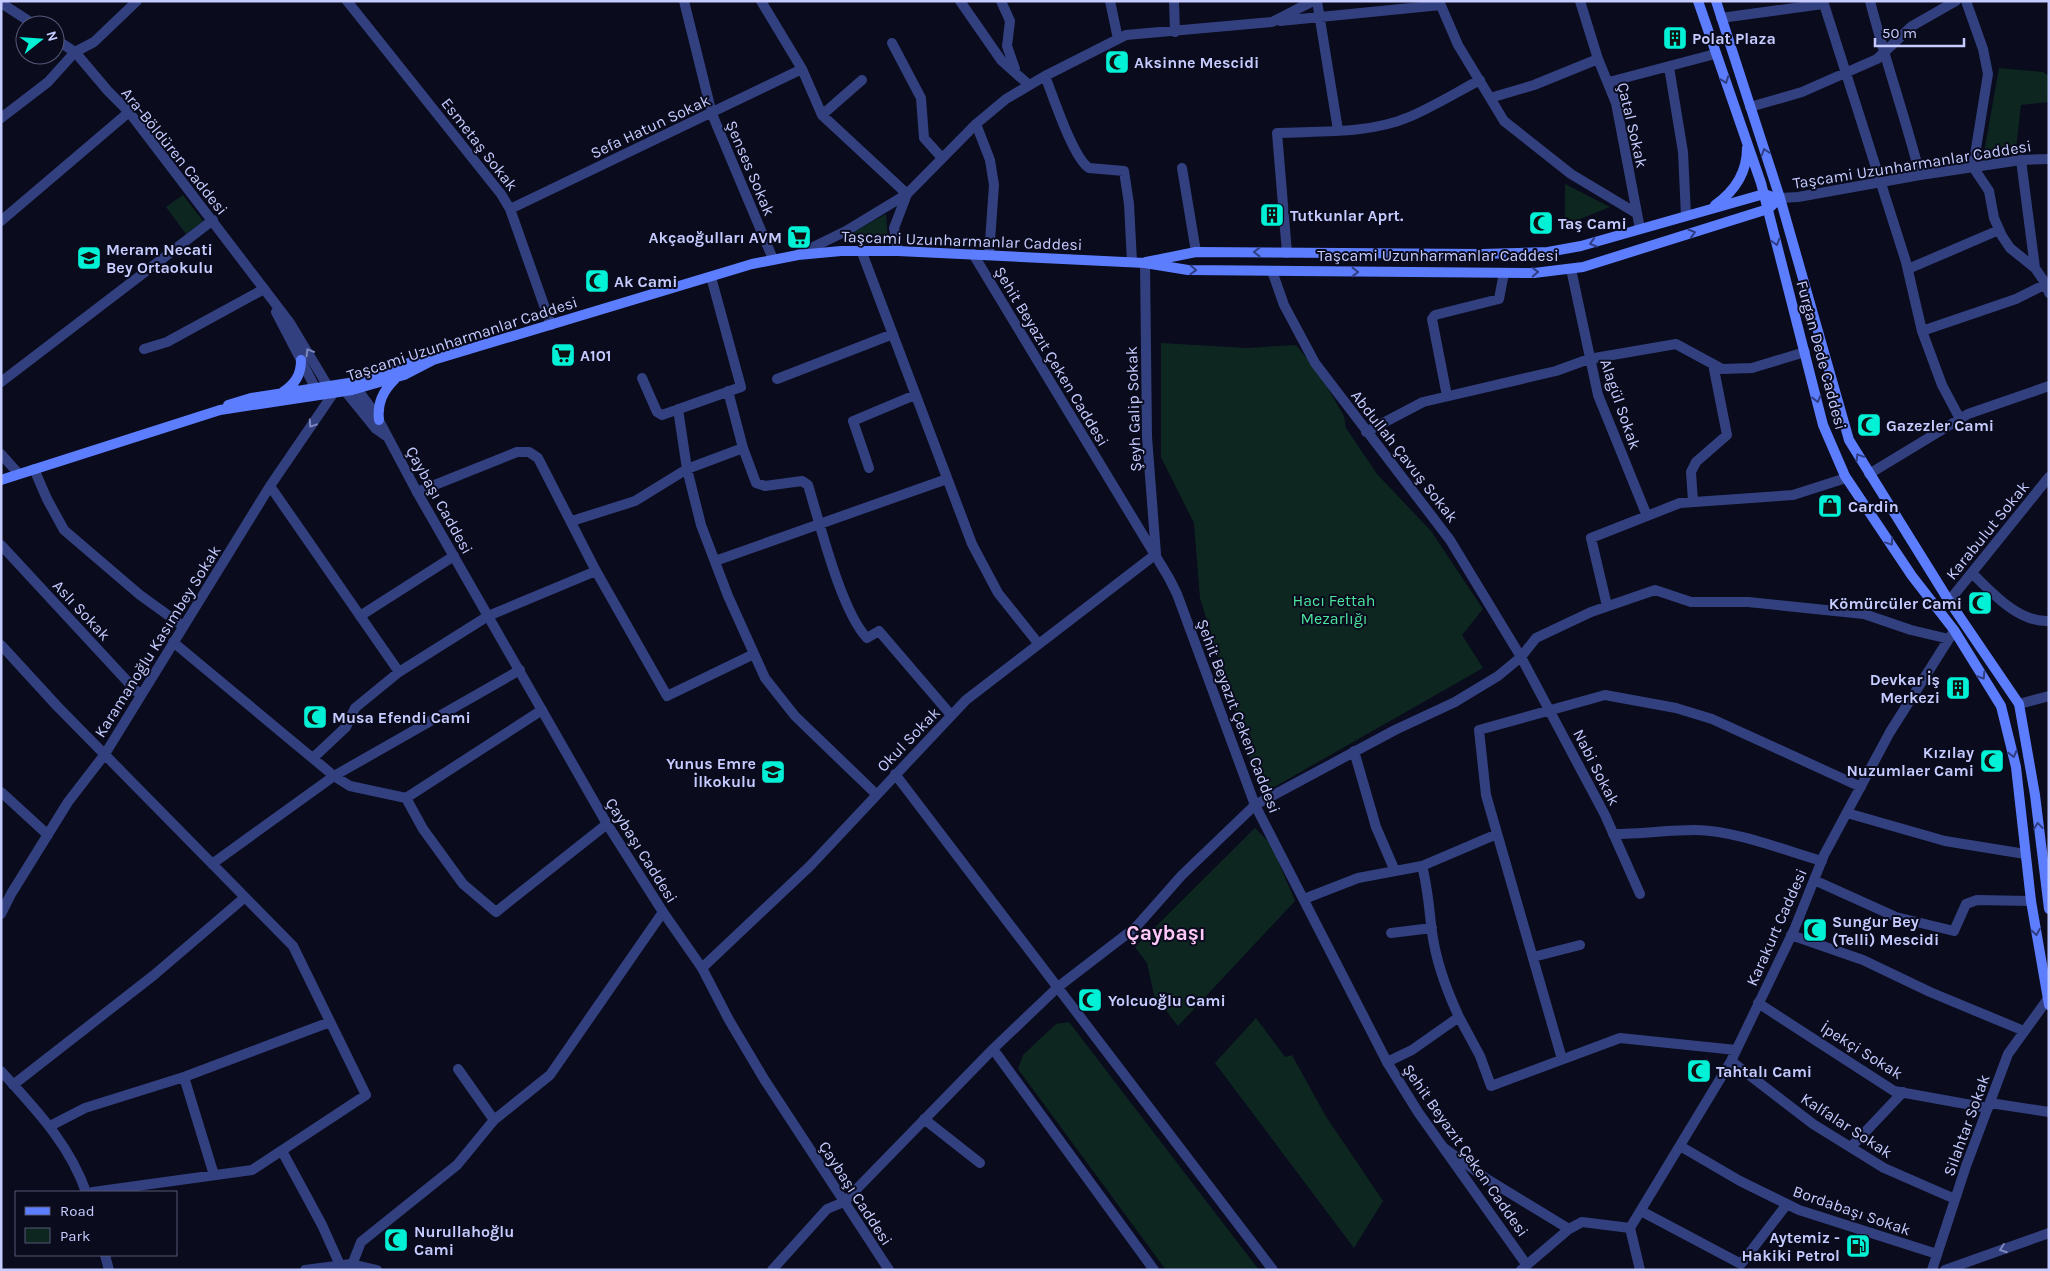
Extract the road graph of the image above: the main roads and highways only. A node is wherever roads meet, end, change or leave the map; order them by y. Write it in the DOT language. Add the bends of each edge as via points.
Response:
graph roads {
  1 [pos="1698,1"];
  2 [pos="1716,1"];
  3 [pos="1748,145"];
  4 [pos="1764,194"];
  5 [pos="1780,198"];
  6 [pos="1768,209"];
  7 [pos="1707,210"];
  8 [pos="1144,262"];
  9 [pos="301,360"];
  10 [pos="433,360"];
  11 [pos="396,378"];
  12 [pos="343,388"];
  13 [pos="318,392"];
  14 [pos="280,393"];
  15 [pos="220,410"];
  16 [pos="379,420"];
  17 [pos="1,480"];
  18 [pos="2047,888"];
  19 [pos="2049,909"];
  20 [pos="2048,1003"];
  1 -- 3 [label="main road, Furgan Dede Caddesi, one-way"];
  5 -- 2 [label="main road, Furgan Dede Caddesi, one-way"];
  3 -- 4 [label="main road, Furgan Dede Caddesi"];
  3 -- 7 [label="main road" via="1739,181 1725,198"];
  4 -- 5 [label="main road, Taşcami Uzunharmanlar Caddesi"];
  4 -- 6 [label="main road, Furgan Dede Caddesi"];
  4 -- 7 [label="main road, Taşcami Uzunharmanlar Caddesi"];
  5 -- 6 [label="main road, Taşcami Uzunharmanlar Caddesi"];
  18 -- 5 [label="main road, Furgan Dede Caddesi, one-way" via="2019,704 1949,601 1848,440"];
  8 -- 6 [label="main road, Taşcami Uzunharmanlar Caddesi, one-way" via="1188,270 1504,273 1570,269"];
  6 -- 20 [label="main road, Furgan Dede Caddesi, one-way" via="1823,425 1846,478 2001,706 2016,766 2031,901"];
  7 -- 8 [label="main road, Taşcami Uzunharmanlar Caddesi, one-way" via="1581,246 1527,254 1196,252"];
  8 -- 10 [label="main road, Taşcami Uzunharmanlar Caddesi" via="860,250 773,258"];
  9 -- 14 [label="main road" via="297,380"];
  10 -- 11 [label="main road, Taşcami Uzunharmanlar Caddesi"];
  10 -- 12 [label="main road" via="415,361"];
  11 -- 12 [label="main road, Taşcami Uzunharmanlar Caddesi" via="357,389"];
  11 -- 16 [label="main road" via="381,398"];
  12 -- 13 [label="main road"];
  13 -- 14 [label="main road"];
  13 -- 15 [label="main road"];
  14 -- 15 [label="main road" via="244,399"];
  15 -- 17 [label="main road"];
  18 -- 19 [label="main road, Furgan Dede Caddesi"];
}
